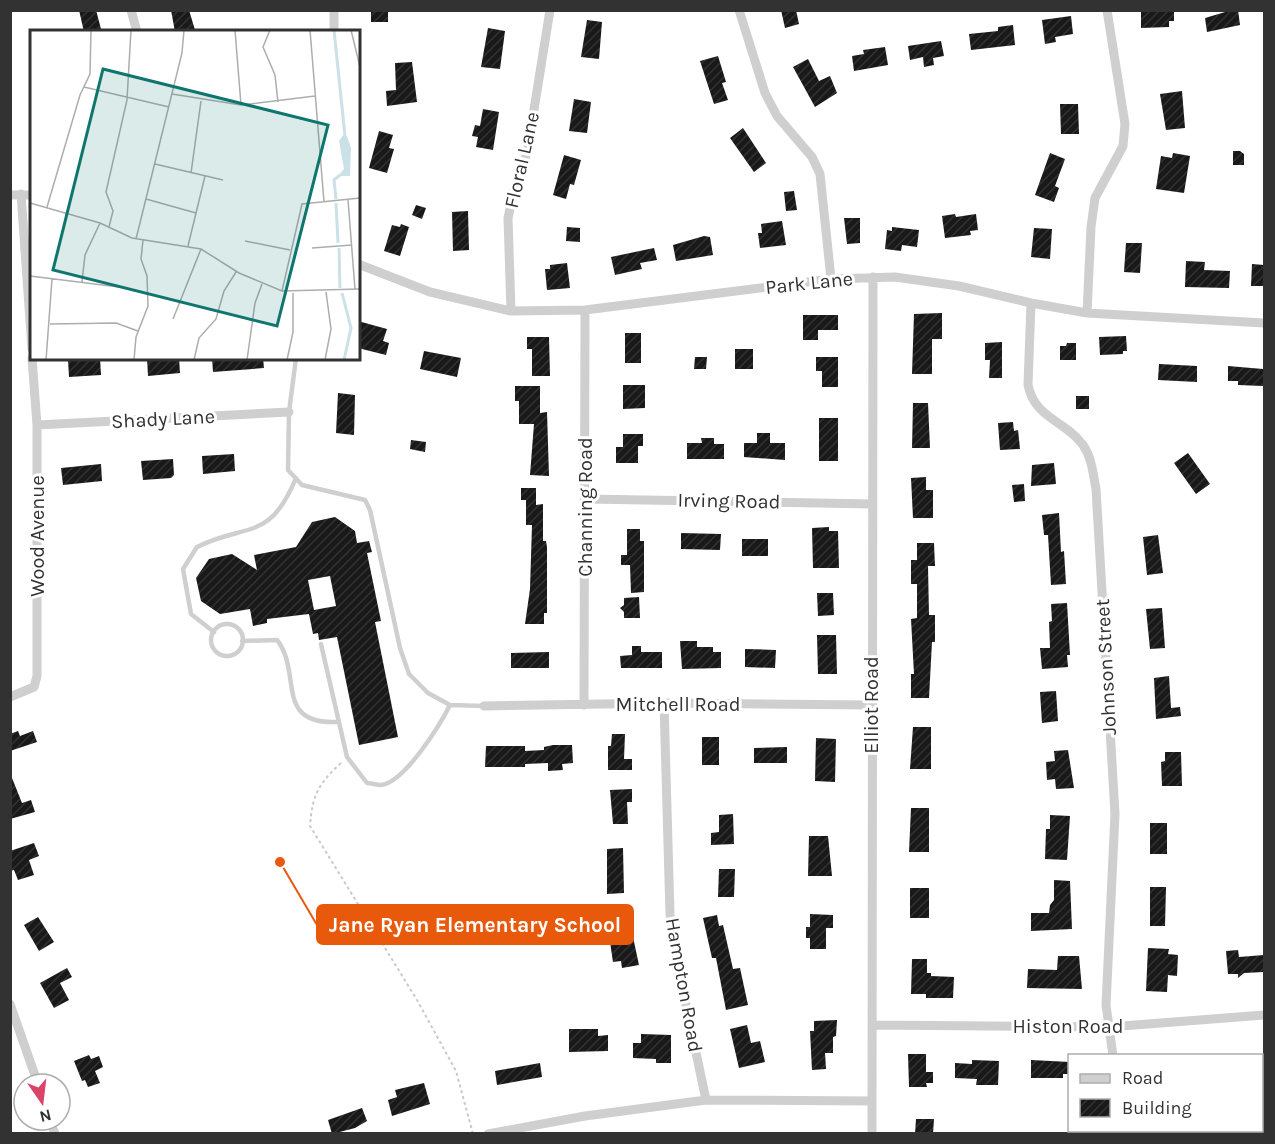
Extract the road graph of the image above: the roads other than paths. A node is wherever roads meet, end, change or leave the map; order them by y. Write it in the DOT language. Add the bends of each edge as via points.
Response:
graph roads {
  1 [pos="131,10"];
  2 [pos="334,10"];
  3 [pos="550,10"];
  4 [pos="739,10"];
  5 [pos="1107,10"];
  6 [pos="136,30"];
  7 [pos="334,30"];
  8 [pos="26,194"];
  9 [pos="10,195"];
  10 [pos="360,265"];
  11 [pos="873,277"];
  12 [pos="831,279"];
  13 [pos="30,297"];
  14 [pos="1031,303"];
  15 [pos="585,310"];
  16 [pos="511,311"];
  17 [pos="1087,313"];
  18 [pos="1264,323"];
  19 [pos="32,360"];
  20 [pos="296,360"];
  21 [pos="289,412"];
  22 [pos="37,425"];
  23 [pos="296,478"];
  24 [pos="586,499"];
  25 [pos="873,504"];
  26 [pos="214,632"];
  27 [pos="242,641"];
  28 [pos="321,644"];
  29 [pos="10,697"];
  30 [pos="664,704"];
  31 [pos="450,705"];
  32 [pos="584,705"];
  33 [pos="871,705"];
  34 [pos="484,706"];
  35 [pos="338,722"];
  36 [pos="10,1004"];
  37 [pos="1264,1016"];
  38 [pos="872,1025"];
  39 [pos="1108,1027"];
  40 [pos="1113,1054"];
  41 [pos="34,1072"];
  42 [pos="706,1100"];
  43 [pos="872,1101"];
  44 [pos="489,1133"];
  45 [pos="872,1134"];
  1 -- 6 [label="street"];
  2 -- 7 [label="street"];
  3 -- 16 [label="street, Floral Lane" via="527,153 508,218"];
  4 -- 12 [label="street" via="765,93 820,174"];
  5 -- 17 [label="street" via="1125,124 1123,146 1095,198"];
  8 -- 9 [label="street"];
  8 -- 13 [label="street"];
  10 -- 16 [label="street, Park Lane" via="430,292"];
  11 -- 12 [label="street, Park Lane"];
  11 -- 14 [label="street, Park Lane" via="922,279"];
  11 -- 25 [label="street, Elliot Road"];
  12 -- 15 [label="street, Park Lane"];
  14 -- 17 [label="street, Park Lane"];
  14 -- 39 [label="street, Johnson Street" via="1031,396 1040,410 1081,443 1091,463 1096,489 1115,814"];
  15 -- 16 [label="street, Park Lane"];
  15 -- 24 [label="street, Channing Road"];
  17 -- 18 [label="street, Park Lane"];
  19 -- 22 [label="street, Wood Avenue"];
  20 -- 21 [label="lane"];
  21 -- 22 [label="street, Shady Lane"];
  21 -- 23 [label="lane" via="288,470"];
  22 -- 29 [label="street, Wood Avenue" via="37,676 34,687"];
  23 -- 26 [label="lane" via="270,519 251,531 197,547 183,569 191,614"];
  23 -- 31 [label="lane" via="302,485 360,497 368,505 409,674 428,693"];
  24 -- 25 [label="street, Irving Road"];
  24 -- 32 [label="street, Channing Road"];
  25 -- 33 [label="street, Elliot Road"];
  26 -- 27 [label="lane" via="223,625 233,626 241,633"];
  26 -- 27 [label="lane" via="212,645 223,656 238,651"];
  27 -- 35 [label="lane" via="277,640 301,711 318,723"];
  28 -- 35 [label="lane"];
  30 -- 32 [label="street, Mitchell Road"];
  30 -- 33 [label="street, Mitchell Road"];
  30 -- 42 [label="street, Hampton Road" via="670,914"];
  31 -- 34 [label="lane"];
  31 -- 35 [label="lane" via="437,730 400,775 382,785 367,783 347,757"];
  32 -- 34 [label="street, Mitchell Road"];
  33 -- 38 [label="street, Elliot Road"];
  36 -- 41 [label="street"];
  37 -- 39 [label="street, Histon Road"];
  38 -- 39 [label="street, Histon Road"];
  38 -- 43 [label="street, Elliot Road"];
  39 -- 40 [label="street, Johnson Street"];
  42 -- 43 [label="street"];
  42 -- 44 [label="street"];
  43 -- 45 [label="street, Elliot Road"];
}
